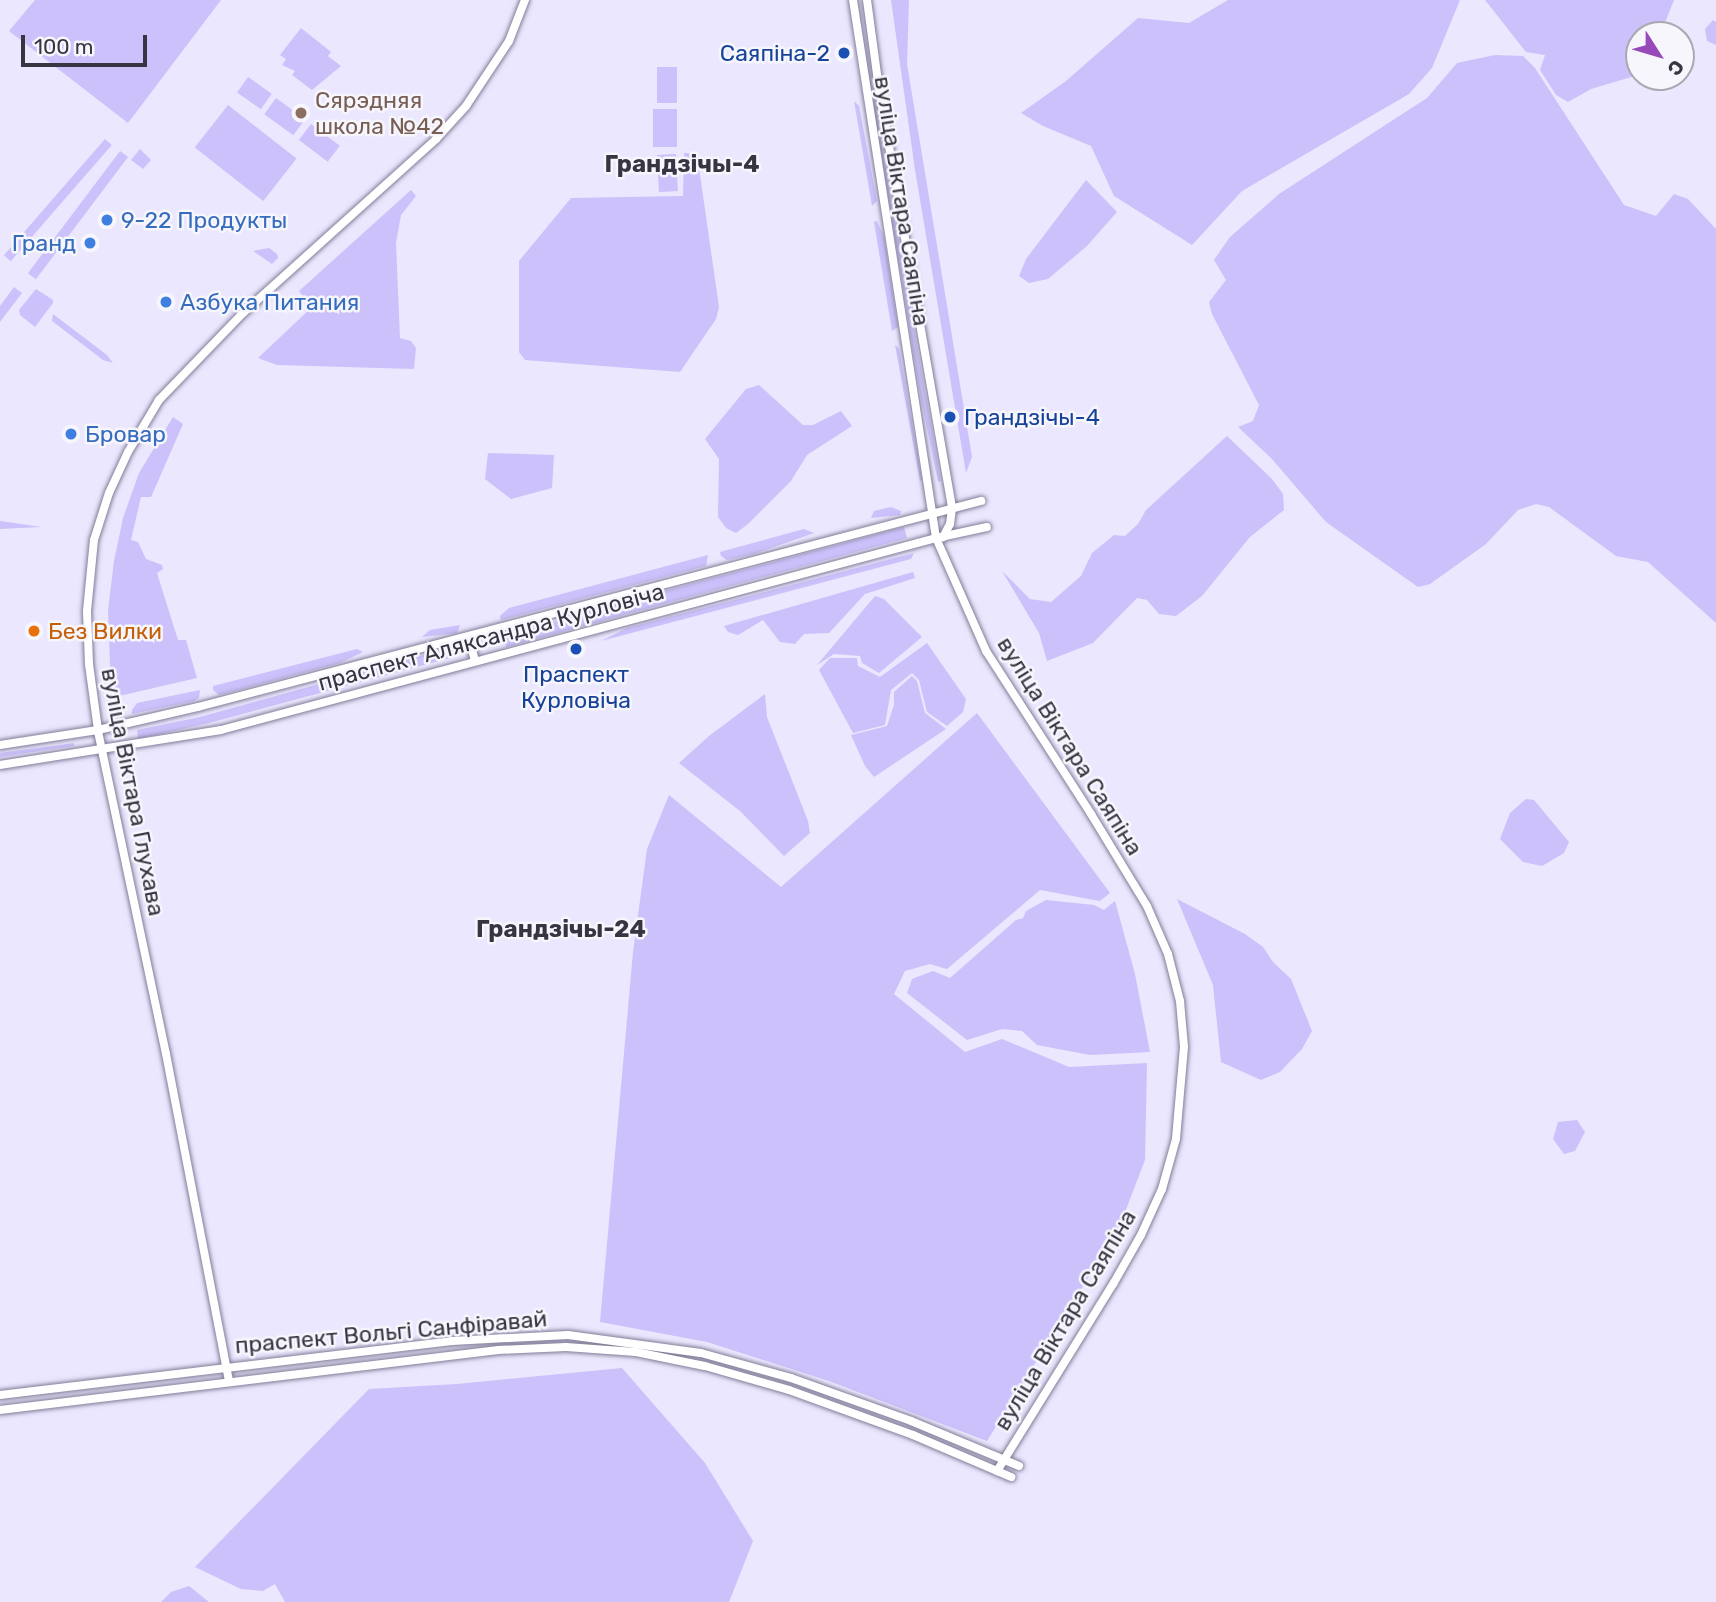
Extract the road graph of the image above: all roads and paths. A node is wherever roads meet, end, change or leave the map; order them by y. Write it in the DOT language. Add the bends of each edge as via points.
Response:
graph roads {
  1 [pos="524,0"];
  2 [pos="853,0"];
  3 [pos="867,0"];
  4 [pos="981,501"];
  5 [pos="952,508"];
  6 [pos="931,513"];
  7 [pos="987,527"];
  8 [pos="939,537"];
  9 [pos="469,637"];
  10 [pos="475,661"];
  11 [pos="98,730"];
  12 [pos="0,745"];
  13 [pos="101,750"];
  14 [pos="0,765"];
  15 [pos="645,1343"];
  16 [pos="636,1352"];
  17 [pos="228,1367"];
  18 [pos="229,1381"];
  19 [pos="0,1395"];
  20 [pos="0,1410"];
  21 [pos="1004,1460"];
  22 [pos="1018,1466"];
  23 [pos="997,1471"];
  24 [pos="1012,1477"];
  1 -- 11 [label="street, вуліца Віктара Глухава" via="509,41 466,106 436,139 207,348 145,420 109,493 94,540 88,624"];
  2 -- 6 [label="street, вуліца Віктара Саяпіна"];
  3 -- 5 [label="street, вуліца Віктара Саяпіна"];
  4 -- 5 [label="street, праспект Аляксандра Курловіча"];
  5 -- 6 [label="street, праспект Аляксандра Курловіча"];
  5 -- 8 [label="street, вуліца Віктара Саяпіна" via="950,524"];
  6 -- 8 [label="street, вуліца Віктара Саяпіна"];
  6 -- 9 [label="street, праспект Аляксандра Курловіча"];
  7 -- 8 [label="street, праспект Аляксандра Курловіча"];
  8 -- 10 [label="street, праспект Аляксандра Курловіча"];
  8 -- 21 [label="street, вуліца Віктара Саяпіна" via="986,651 1147,906 1168,954 1180,1001 1184,1047 1176,1139 1162,1189 1113,1284"];
  9 -- 10 [label="street"];
  9 -- 11 [label="street, праспект Аляксандра Курловіча"];
  10 -- 13 [label="street, праспект Аляксандра Курловіча" via="221,730"];
  11 -- 12 [label="street, праспект Аляксандра Курловіча"];
  11 -- 13 [label="street, вуліца Віктара Глухава"];
  13 -- 14 [label="street, праспект Аляксандра Курловіча"];
  13 -- 17 [label="street, вуліца Віктара Глухава"];
  15 -- 16 [label="street" via="648,1350"];
  15 -- 17 [label="street, праспект Вольгі Санфіравай" via="568,1335 503,1337"];
  15 -- 21 [label="street, праспект Вольгі Санфіравай" via="791,1378"];
  16 -- 18 [label="street, праспект Вольгі Санфіравай" via="566,1346 498,1350"];
  16 -- 23 [label="street, праспект Вольгі Санфіравай" via="789,1391"];
  17 -- 18 [label="street, вуліца Віктара Глухава"];
  17 -- 19 [label="street, праспект Вольгі Санфіравай"];
  18 -- 20 [label="street, праспект Вольгі Санфіравай"];
  21 -- 22 [label="street, праспект Вольгі Санфіравай"];
  21 -- 23 [label="street, вуліца Віктара Саяпіна"];
  23 -- 24 [label="street, праспект Вольгі Санфіравай"];
}
